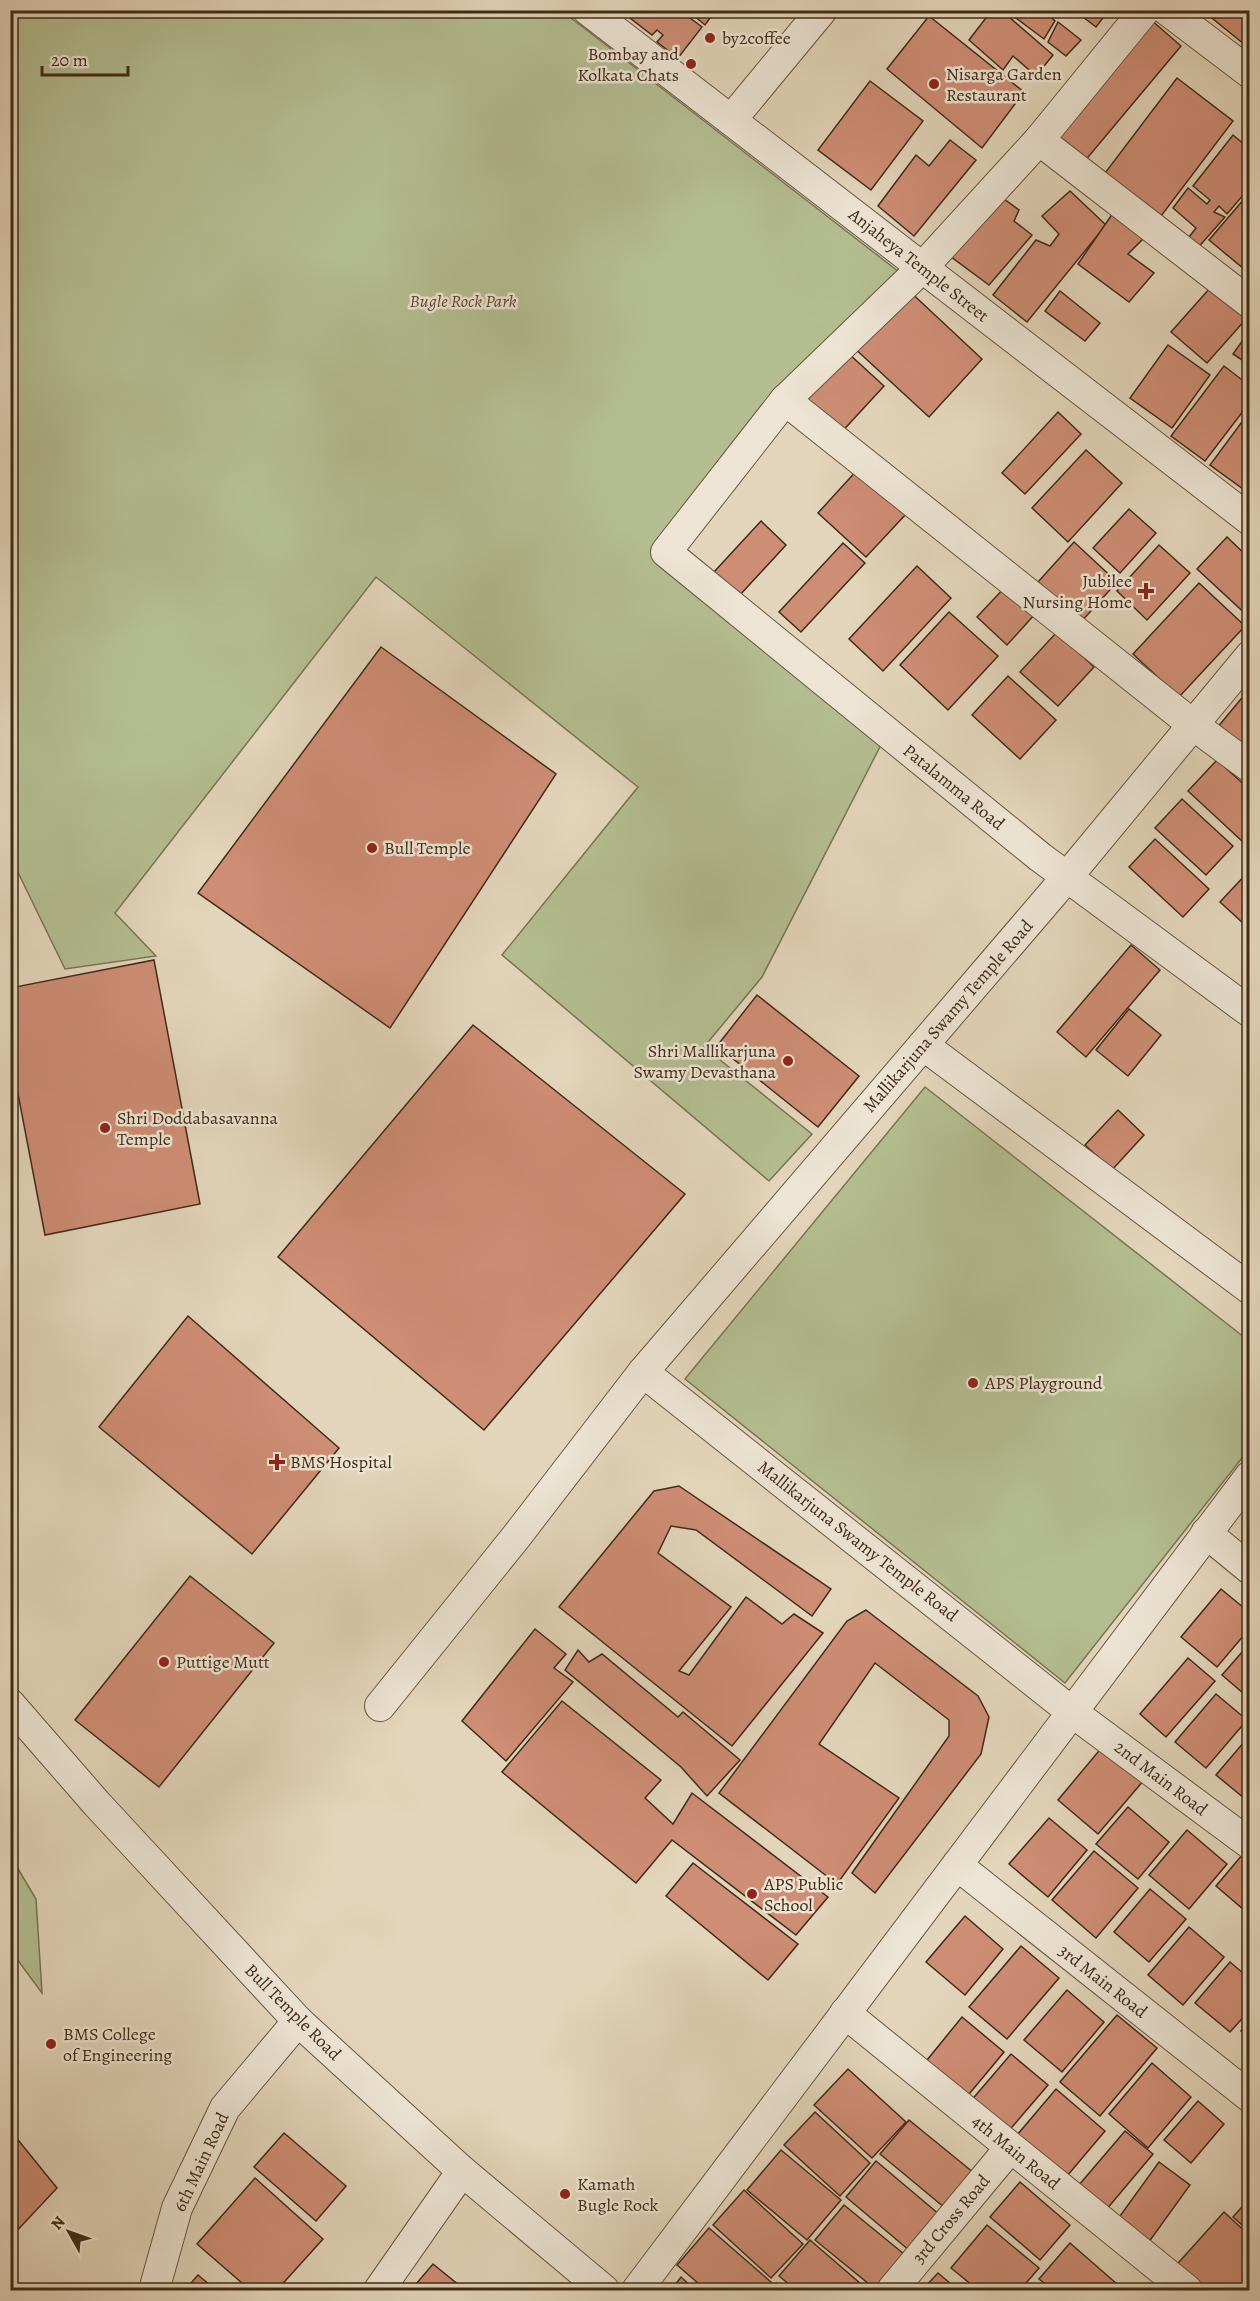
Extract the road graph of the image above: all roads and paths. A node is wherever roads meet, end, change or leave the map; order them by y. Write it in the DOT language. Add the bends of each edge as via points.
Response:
graph roads {
  1 [pos="588,10"];
  2 [pos="822,10"];
  3 [pos="1145,10"];
  4 [pos="1167,10"];
  5 [pos="1250,73"];
  6 [pos="731,120"];
  7 [pos="1039,140"];
  8 [pos="922,268"];
  9 [pos="1250,303"];
  10 [pos="785,400"];
  11 [pos="1250,520"];
  12 [pos="1250,656"];
  13 [pos="1192,724"];
  14 [pos="1250,767"];
  15 [pos="1067,877"];
  16 [pos="1250,1012"];
  17 [pos="923,1045"];
  18 [pos="1250,1289"];
  19 [pos="643,1372"];
  20 [pos="1250,1476"];
  21 [pos="1206,1533"];
  22 [pos="1250,1569"];
  23 [pos="10,1704"];
  24 [pos="380,1706"];
  25 [pos="1072,1712"];
  26 [pos="1250,1844"];
  27 [pos="957,1865"];
  28 [pos="845,2013"];
  29 [pos="298,2020"];
  30 [pos="1250,2097"];
  31 [pos="1010,2148"];
  32 [pos="462,2171"];
  33 [pos="1169,2285"];
  34 [pos="156,2290"];
  35 [pos="379,2290"];
  36 [pos="604,2290"];
  37 [pos="637,2290"];
  38 [pos="892,2290"];
  1 -- 6 [label="street, Anjaheya Temple Street"];
  2 -- 6 [label="street"];
  3 -- 7 [label="street"];
  4 -- 5 [label="street"];
  6 -- 8 [label="street, Anjaheya Temple Street"];
  7 -- 8 [label="street"];
  7 -- 9 [label="street"];
  8 -- 10 [label="street"];
  8 -- 11 [label="street, Anjaheya Temple Street"];
  10 -- 13 [label="street"];
  10 -- 15 [label="street, Patalamma Road" via="666,552"];
  12 -- 13 [label="street, Mallikarjuna Swamy Temple Road"];
  13 -- 14 [label="street"];
  13 -- 15 [label="street, Mallikarjuna Swamy Temple Road"];
  15 -- 16 [label="street, Patalamma Road"];
  15 -- 17 [label="street, Mallikarjuna Swamy Temple Road"];
  17 -- 18 [label="street"];
  17 -- 19 [label="street, Mallikarjuna Swamy Temple Road"];
  19 -- 24 [label="street, Mallikarjuna Swamy Temple Road"];
  19 -- 25 [label="street, Mallikarjuna Swamy Temple Road"];
  20 -- 21 [label="street"];
  21 -- 22 [label="street"];
  21 -- 25 [label="street"];
  23 -- 29 [label="street, Bull Temple Road" via="97,1804"];
  25 -- 26 [label="street, 2nd Main Road"];
  25 -- 27 [label="street"];
  27 -- 28 [label="street"];
  27 -- 30 [label="street, 3rd Main Road"];
  28 -- 31 [label="street, 4th Main Road"];
  28 -- 37 [label="street"];
  29 -- 32 [label="street, Bull Temple Road"];
  29 -- 34 [label="street, 6th Main Road" via="225,2109 177,2208"];
  31 -- 33 [label="street, 4th Main Road"];
  31 -- 38 [label="street, 3rd Cross Road"];
  32 -- 35 [label="street"];
  32 -- 36 [label="street, Bull Temple Road"];
}
